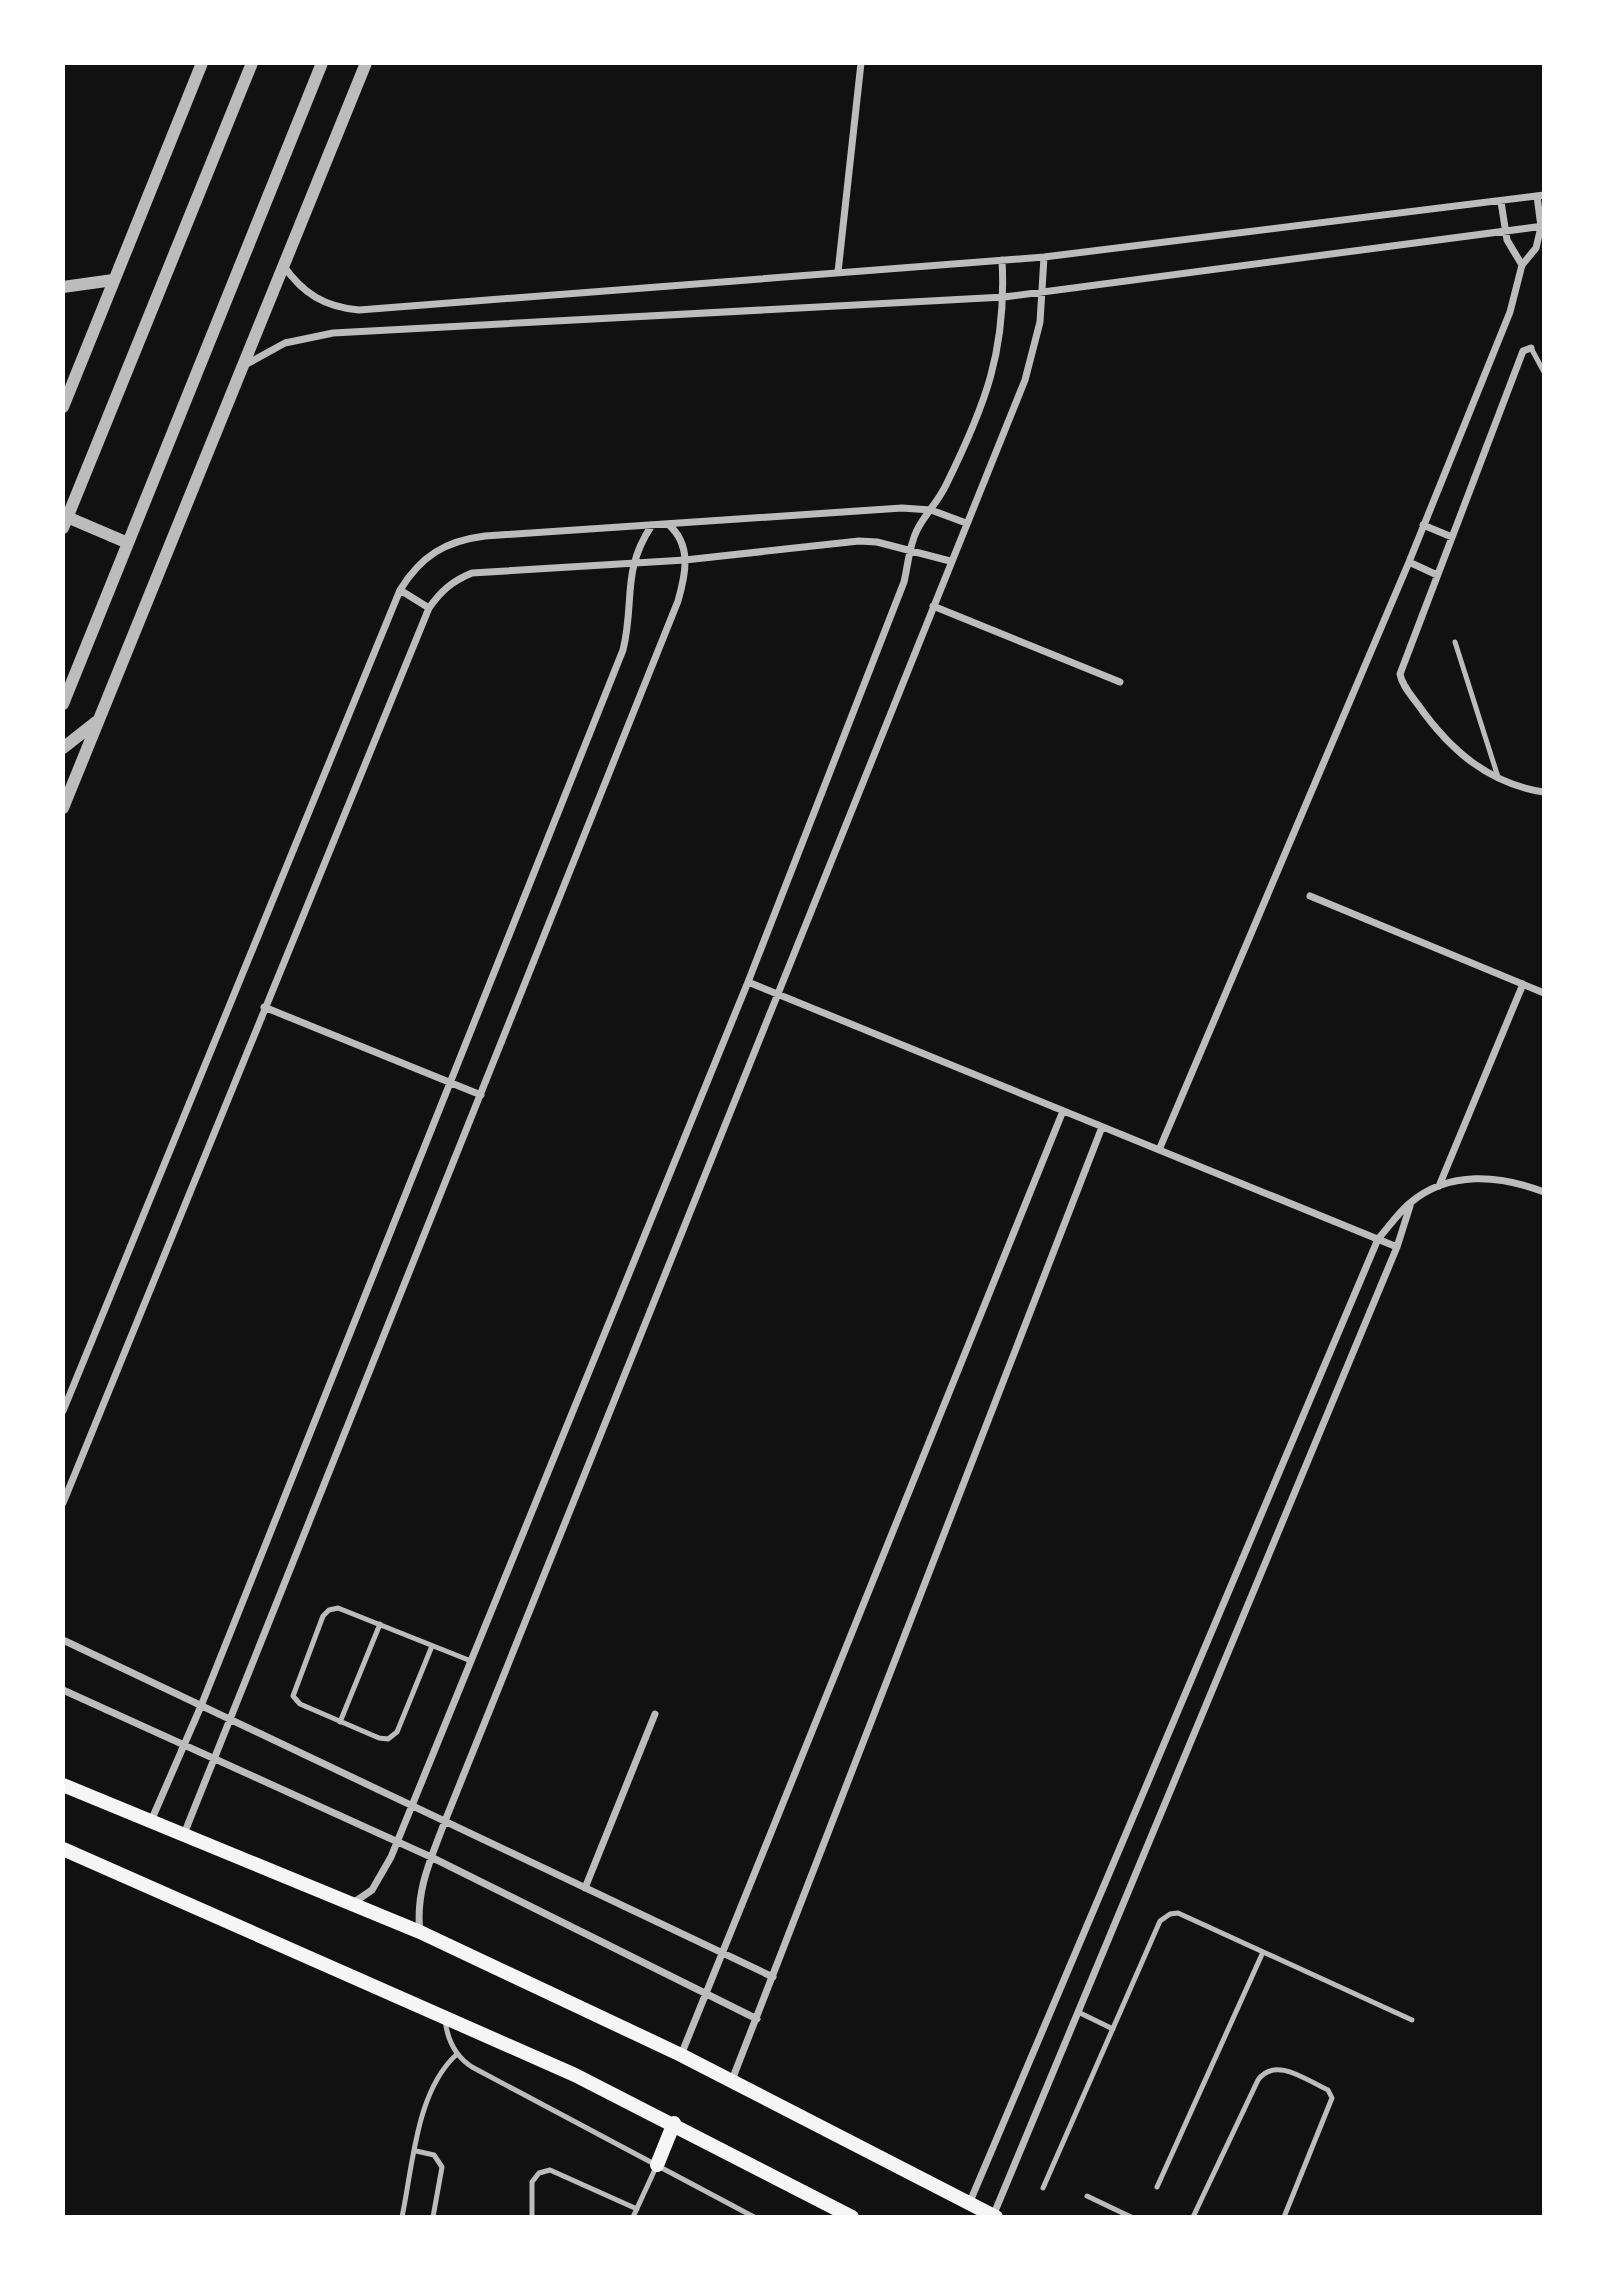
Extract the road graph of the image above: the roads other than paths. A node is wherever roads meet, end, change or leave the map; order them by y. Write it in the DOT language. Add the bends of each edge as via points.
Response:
graph roads {
  1 [pos="202,63"];
  2 [pos="252,63"];
  3 [pos="321,63"];
  4 [pos="366,63"];
  5 [pos="861,63"];
  6 [pos="1541,196"];
  7 [pos="1501,202"];
  8 [pos="1543,226"];
  9 [pos="1505,231"];
  10 [pos="1044,257"];
  11 [pos="1003,260"];
  12 [pos="283,265"];
  13 [pos="1522,265"];
  14 [pos="838,272"];
  15 [pos="113,280"];
  16 [pos="63,287"];
  17 [pos="1044,293"];
  18 [pos="1004,296"];
  19 [pos="1531,348"];
  20 [pos="242,367"];
  21 [pos="1544,372"];
  22 [pos="64,402"];
  23 [pos="931,510"];
  24 [pos="65,522"];
  25 [pos="966,523"];
  26 [pos="668,524"];
  27 [pos="652,525"];
  28 [pos="1423,525"];
  29 [pos="1452,537"];
  30 [pos="128,543"];
  31 [pos="911,552"];
  32 [pos="685,560"];
  33 [pos="950,561"];
  34 [pos="1409,562"];
  35 [pos="633,563"];
  36 [pos="1437,575"];
  37 [pos="400,590"];
  38 [pos="933,606"];
  39 [pos="429,608"];
  40 [pos="1455,642"];
  41 [pos="1120,682"];
  42 [pos="63,704"];
  43 [pos="98,720"];
  44 [pos="63,748"];
  45 [pos="1499,780"];
  46 [pos="1544,792"];
  47 [pos="63,808"];
  48 [pos="1310,896"];
  49 [pos="748,982"];
  50 [pos="1524,984"];
  51 [pos="1544,993"];
  52 [pos="779,995"];
  53 [pos="264,1007"];
  54 [pos="450,1082"];
  55 [pos="481,1095"];
  56 [pos="1063,1111"];
  57 [pos="1102,1127"];
  58 [pos="1159,1150"];
  59 [pos="1439,1186"];
  60 [pos="1544,1192"];
  61 [pos="1411,1202"];
  62 [pos="1378,1239"];
  63 [pos="1397,1247"];
  64 [pos="63,1411"];
  65 [pos="63,1503"];
  66 [pos="380,1624"];
  67 [pos="63,1640"];
  68 [pos="432,1646"];
  69 [pos="471,1661"];
  70 [pos="63,1690"];
  71 [pos="201,1706"];
  72 [pos="655,1714"];
  73 [pos="230,1719"];
  74 [pos="340,1722"];
  75 [pos="185,1746"];
  76 [pos="214,1759"];
  77 [pos="63,1785"];
  78 [pos="412,1806"];
  79 [pos="151,1821"];
  80 [pos="445,1821"];
  81 [pos="184,1834"];
  82 [pos="398,1842"];
  83 [pos="63,1849"];
  84 [pos="431,1857"];
  85 [pos="585,1888"];
  86 [pos="353,1903"];
  87 [pos="420,1932"];
  88 [pos="1264,1952"];
  89 [pos="722,1953"];
  90 [pos="773,1977"];
  91 [pos="706,1994"];
  92 [pos="1078,2012"];
  93 [pos="444,2015"];
  94 [pos="757,2019"];
  95 [pos="1412,2020"];
  96 [pos="1113,2029"];
  97 [pos="457,2054"];
  98 [pos="681,2055"];
  99 [pos="733,2080"];
  100 [pos="674,2123"];
  101 [pos="416,2151"];
  102 [pos="657,2165"];
  103 [pos="1157,2187"];
  104 [pos="1043,2188"];
  105 [pos="1087,2196"];
  106 [pos="970,2204"];
  107 [pos="637,2209"];
  108 [pos="994,2216"];
  109 [pos="402,2217"];
  110 [pos="433,2217"];
  111 [pos="532,2217"];
  112 [pos="633,2217"];
  113 [pos="754,2217"];
  114 [pos="852,2217"];
  115 [pos="1132,2217"];
  116 [pos="1193,2217"];
  117 [pos="1284,2217"];
  1 -- 15 [label="street"];
  2 -- 24 [label="street"];
  3 -- 30 [label="street"];
  4 -- 12 [label="street"];
  5 -- 14 [label="street"];
  6 -- 7 [label="street"];
  6 -- 8 [label="street"];
  7 -- 9 [label="street"];
  7 -- 10 [label="street"];
  8 -- 9 [label="street"];
  8 -- 13 [label="street" via="1536,248"];
  9 -- 13 [label="street"];
  9 -- 17 [label="street"];
  10 -- 11 [label="street"];
  10 -- 17 [label="street"];
  11 -- 14 [label="street"];
  11 -- 18 [label="street"];
  12 -- 14 [label="street" via="307,293 341,308 359,310"];
  12 -- 20 [label="street"];
  13 -- 28 [label="street" via="1510,312"];
  15 -- 16 [label="street"];
  15 -- 22 [label="street"];
  17 -- 18 [label="street"];
  17 -- 25 [label="street" via="1025,380"];
  18 -- 20 [label="street" via="333,332 285,343"];
  18 -- 23 [label="street" via="995,371 953,471"];
  19 -- 21 [label="lane"];
  19 -- 29 [label="street" via="1523,351"];
  20 -- 43 [label="street"];
  23 -- 25 [label="street"];
  23 -- 26 [label="street" via="902,508"];
  23 -- 31 [label="street"];
  24 -- 30 [label="street"];
  25 -- 33 [label="street"];
  26 -- 27 [label="street"];
  26 -- 32 [label="street" via="682,540"];
  27 -- 35 [label="street"];
  27 -- 37 [label="street" via="459,539 434,550 414,568"];
  28 -- 29 [label="street"];
  28 -- 34 [label="street"];
  29 -- 36 [label="street"];
  30 -- 42 [label="street"];
  31 -- 32 [label="street" via="859,541"];
  31 -- 33 [label="street"];
  31 -- 49 [label="street" via="901,590"];
  32 -- 35 [label="street"];
  32 -- 55 [label="street" via="678,601"];
  33 -- 38 [label="street"];
  34 -- 36 [label="street"];
  34 -- 58 [label="street"];
  35 -- 39 [label="street" via="472,573 447,586"];
  35 -- 54 [label="street" via="623,650"];
  36 -- 45 [label="street" via="1401,668 1401,679 1451,745"];
  37 -- 39 [label="street"];
  37 -- 64 [label="street"];
  38 -- 41 [label="street"];
  38 -- 52 [label="street"];
  39 -- 53 [label="street"];
  40 -- 45 [label="lane"];
  43 -- 44 [label="street"];
  43 -- 47 [label="street"];
  45 -- 46 [label="street"];
  48 -- 50 [label="street"];
  49 -- 52 [label="street"];
  49 -- 69 [label="street"];
  50 -- 51 [label="street"];
  50 -- 59 [label="street"];
  52 -- 56 [label="street"];
  52 -- 80 [label="street"];
  53 -- 54 [label="street"];
  53 -- 65 [label="street"];
  54 -- 55 [label="street"];
  54 -- 71 [label="street"];
  55 -- 73 [label="street"];
  56 -- 57 [label="street"];
  56 -- 89 [label="street"];
  57 -- 58 [label="street"];
  57 -- 90 [label="street"];
  58 -- 62 [label="street"];
  59 -- 60 [label="street" via="1471,1177 1504,1179"];
  59 -- 61 [label="street"];
  61 -- 62 [label="street"];
  61 -- 63 [label="street"];
  62 -- 63 [label="street"];
  62 -- 106 [label="street"];
  63 -- 92 [label="street"];
  66 -- 68 [label="lane"];
  66 -- 74 [label="lane"];
  66 -- 74 [label="lane" via="338,1608 323,1616 293,1696 300,1704"];
  67 -- 71 [label="street"];
  68 -- 69 [label="lane"];
  68 -- 74 [label="lane" via="397,1732 388,1739 379,1738"];
  69 -- 78 [label="street"];
  70 -- 75 [label="street"];
  71 -- 73 [label="street"];
  71 -- 75 [label="street"];
  72 -- 85 [label="street"];
  73 -- 76 [label="street"];
  73 -- 78 [label="street"];
  75 -- 76 [label="street"];
  75 -- 79 [label="street"];
  76 -- 81 [label="street"];
  76 -- 82 [label="street"];
  77 -- 79 [label="main road"];
  78 -- 80 [label="street"];
  78 -- 82 [label="street"];
  79 -- 81 [label="main road"];
  80 -- 84 [label="street"];
  80 -- 85 [label="street"];
  81 -- 86 [label="main road"];
  82 -- 84 [label="street"];
  82 -- 86 [label="street" via="372,1890"];
  83 -- 93 [label="main road"];
  84 -- 87 [label="street" via="417,1910"];
  84 -- 91 [label="street"];
  85 -- 89 [label="street"];
  86 -- 87 [label="main road"];
  87 -- 98 [label="main road"];
  88 -- 95 [label="lane"];
  88 -- 96 [label="lane" via="1178,1913 1170,1914 1160,1921"];
  88 -- 103 [label="lane"];
  89 -- 90 [label="street"];
  89 -- 91 [label="street"];
  90 -- 94 [label="street"];
  91 -- 94 [label="street"];
  91 -- 98 [label="street"];
  92 -- 96 [label="lane"];
  92 -- 108 [label="street"];
  93 -- 97 [label="lane"];
  93 -- 100 [label="main road"];
  94 -- 99 [label="street"];
  96 -- 104 [label="lane"];
  97 -- 101 [label="lane" via="432,2086"];
  97 -- 102 [label="lane" via="484,2074"];
  98 -- 99 [label="main road"];
  99 -- 106 [label="main road"];
  100 -- 102 [label="main road"];
  100 -- 114 [label="main road"];
  101 -- 109 [label="lane"];
  101 -- 110 [label="lane" via="434,2155 442,2168"];
  102 -- 107 [label="lane"];
  102 -- 113 [label="lane"];
  105 -- 115 [label="lane"];
  106 -- 108 [label="main road"];
  107 -- 111 [label="lane" via="551,2170 539,2173 532,2182"];
  107 -- 112 [label="lane"];
  116 -- 117 [label="lane" via="1258,2080 1278,2068 1328,2090 1332,2098"];
}
